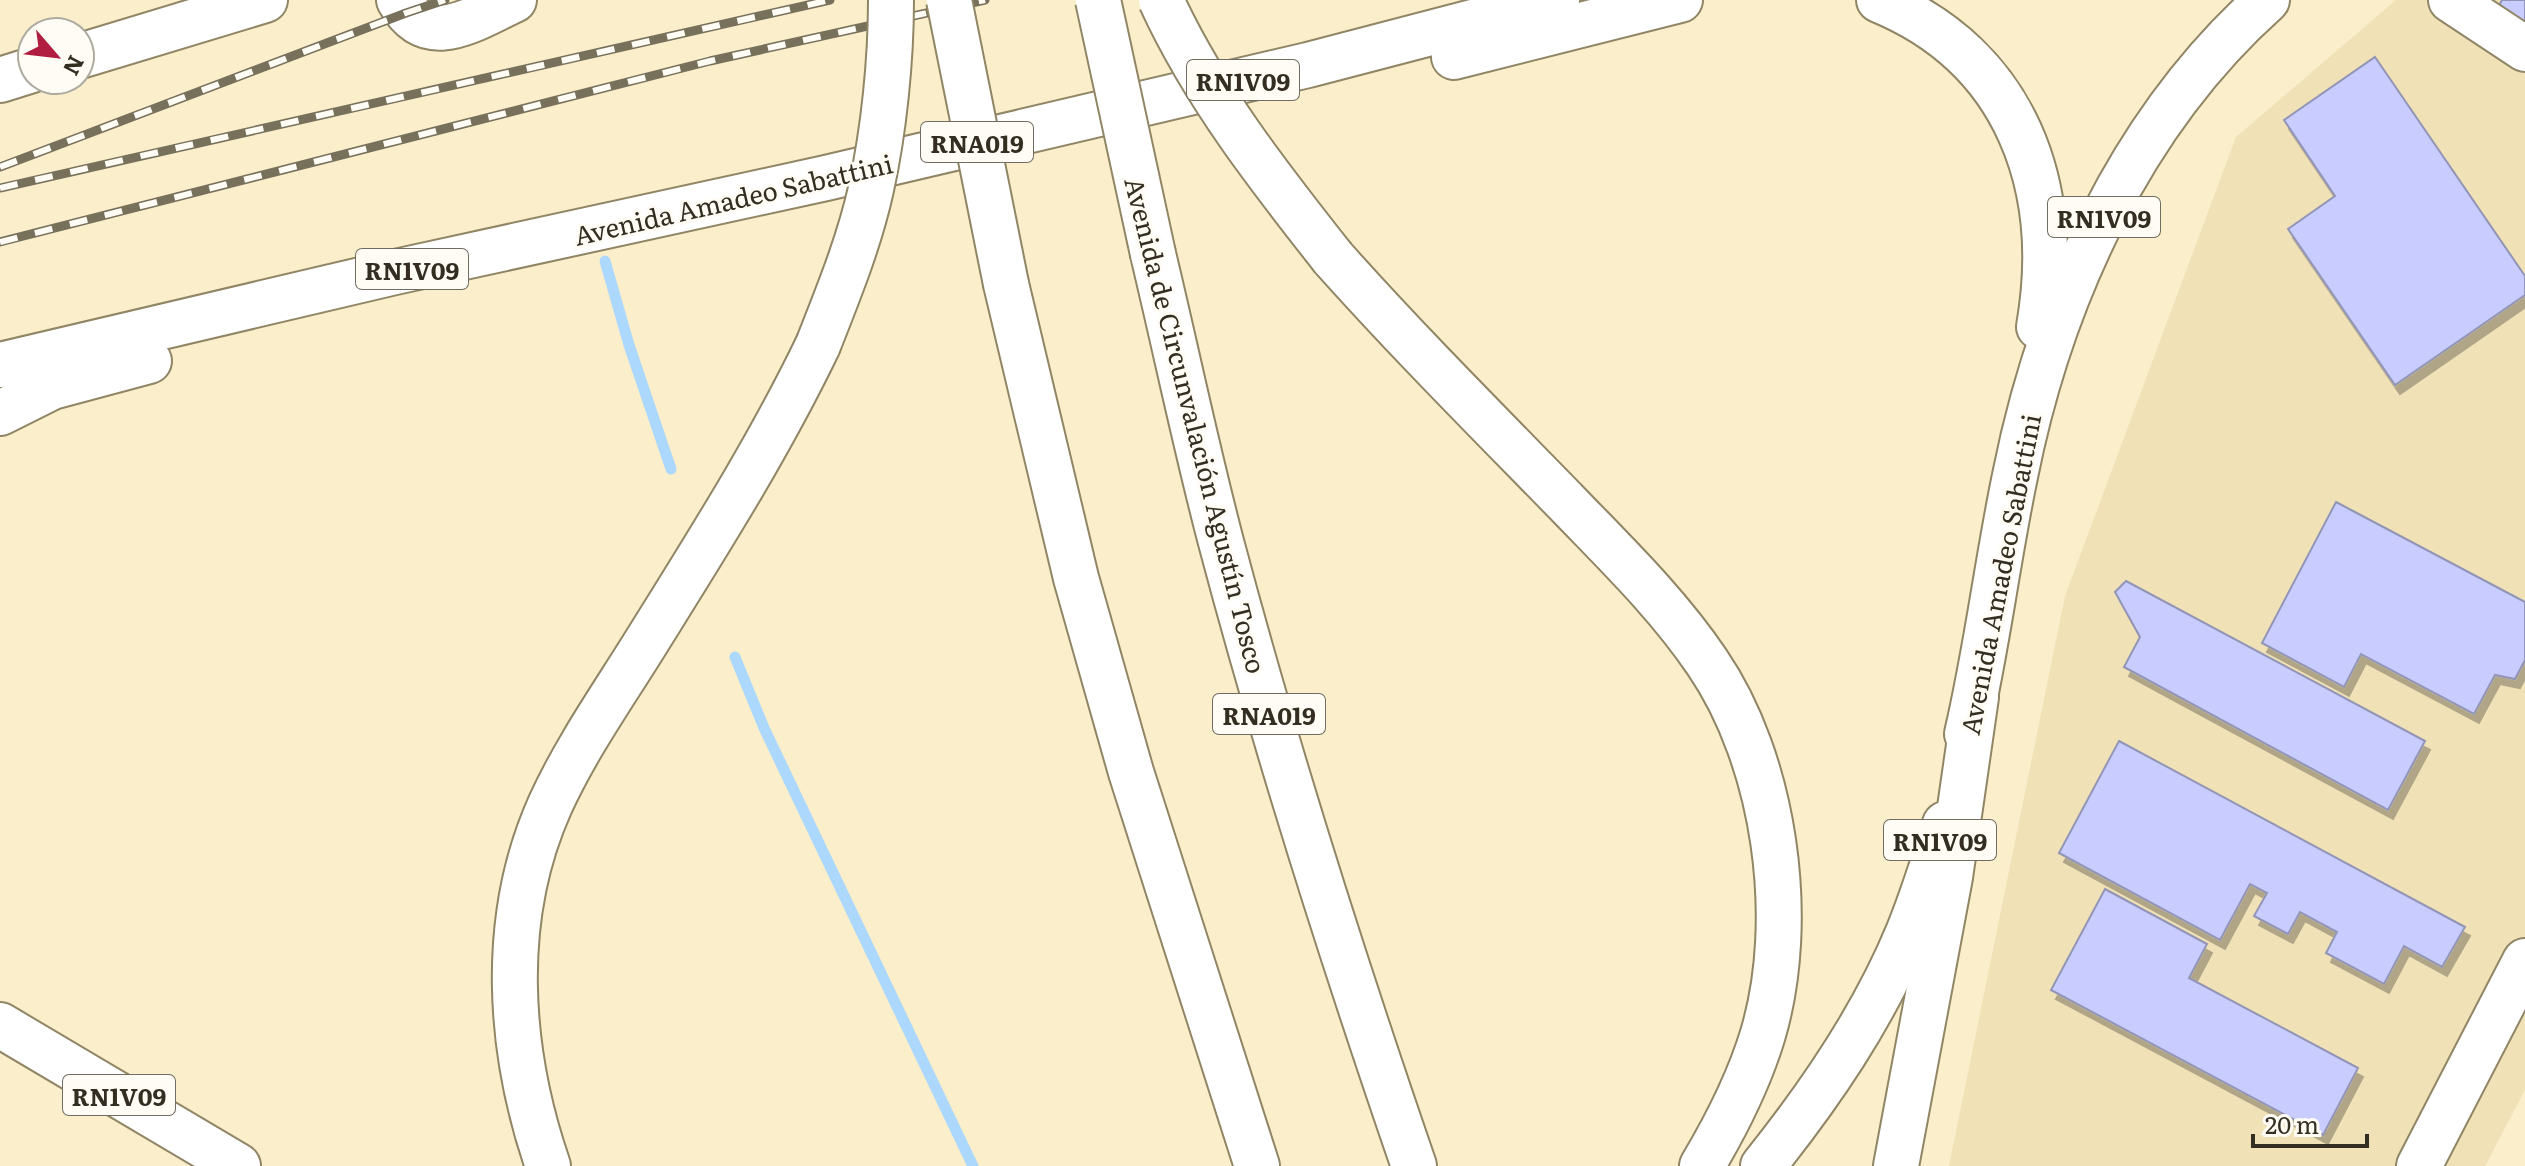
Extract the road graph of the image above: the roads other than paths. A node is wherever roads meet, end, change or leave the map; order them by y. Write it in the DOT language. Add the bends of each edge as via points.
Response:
graph roads {
  1 [pos="265,0"];
  2 [pos="399,0"];
  3 [pos="514,0"];
  4 [pos="891,0"];
  5 [pos="949,0"];
  6 [pos="1098,0"];
  7 [pos="1161,0"];
  8 [pos="1557,0"];
  9 [pos="1680,0"];
  10 [pos="1879,0"];
  11 [pos="2267,0"];
  12 [pos="2451,0"];
  13 [pos="2525,49"];
  14 [pos="96,51"];
  15 [pos="927,154"];
  16 [pos="826,178"];
  17 [pos="0,365"];
  18 [pos="0,413"];
  19 [pos="2015,475"];
  20 [pos="1976,697"];
  21 [pos="2525,961"];
  22 [pos="0,1007"];
  23 [pos="0,1025"];
  24 [pos="2508,1037"];
  25 [pos="198,1142"];
  26 [pos="238,1166"];
  27 [pos="548,1166"];
  28 [pos="1257,1166"];
  29 [pos="1414,1166"];
  30 [pos="1702,1166"];
  31 [pos="1763,1166"];
  32 [pos="1896,1166"];
  33 [pos="2419,1166"];
  1 -- 14 [label="main road"];
  2 -- 3 [label="main road" via="406,13 434,29 451,28"];
  4 -- 27 [label="main road, bridge" via="871,187 818,345 764,449 571,764 533,855 515,948 516,1028 534,1126"];
  5 -- 28 [label="main road, RNA019, bridge" via="1006,284 1076,578"];
  6 -- 29 [label="main road, Avenida de Circunvalación Agustín Tosco / RNA019, bridge" via="1220,540 1335,932"];
  7 -- 30 [label="main road, bridge" via="1226,114 1333,258 1674,617 1709,663 1735,710 1768,809 1778,919 1763,1032 1744,1086"];
  8 -- 15 [label="main road, Avenida Amadeo Sabattini / RN1V09" via="1308,65"];
  9 -- 15 [label="main road" via="1265,103"];
  10 -- 19 [label="main road" via="1930,28 1989,81 2026,144 2038,184 2046,263"];
  11 -- 19 [label="main road, Avenida Amadeo Sabattini / RN1V09" via="2214,53 2174,104 2109,206 2060,313"];
  12 -- 13 [label="main road"];
  15 -- 16 [label="main road, Avenida Amadeo Sabattini / RN1V09"];
  16 -- 17 [label="main road, Avenida Amadeo Sabattini / RN1V09"];
  16 -- 18 [label="main road" via="547,270 104,371 52,387"];
  19 -- 20 [label="main road, Avenida Amadeo Sabattini / RN1V09"];
  20 -- 31 [label="main road, Avenida Amadeo Sabattini / RN1V09" via="1952,799 1907,936 1844,1056"];
  20 -- 32 [label="main road" via="1950,877"];
  21 -- 24 [label="main road"];
  22 -- 25 [label="main road"];
  23 -- 25 [label="main road, RN1V09"];
  24 -- 33 [label="main road"];
  25 -- 26 [label="main road, RN1V09"];
}
